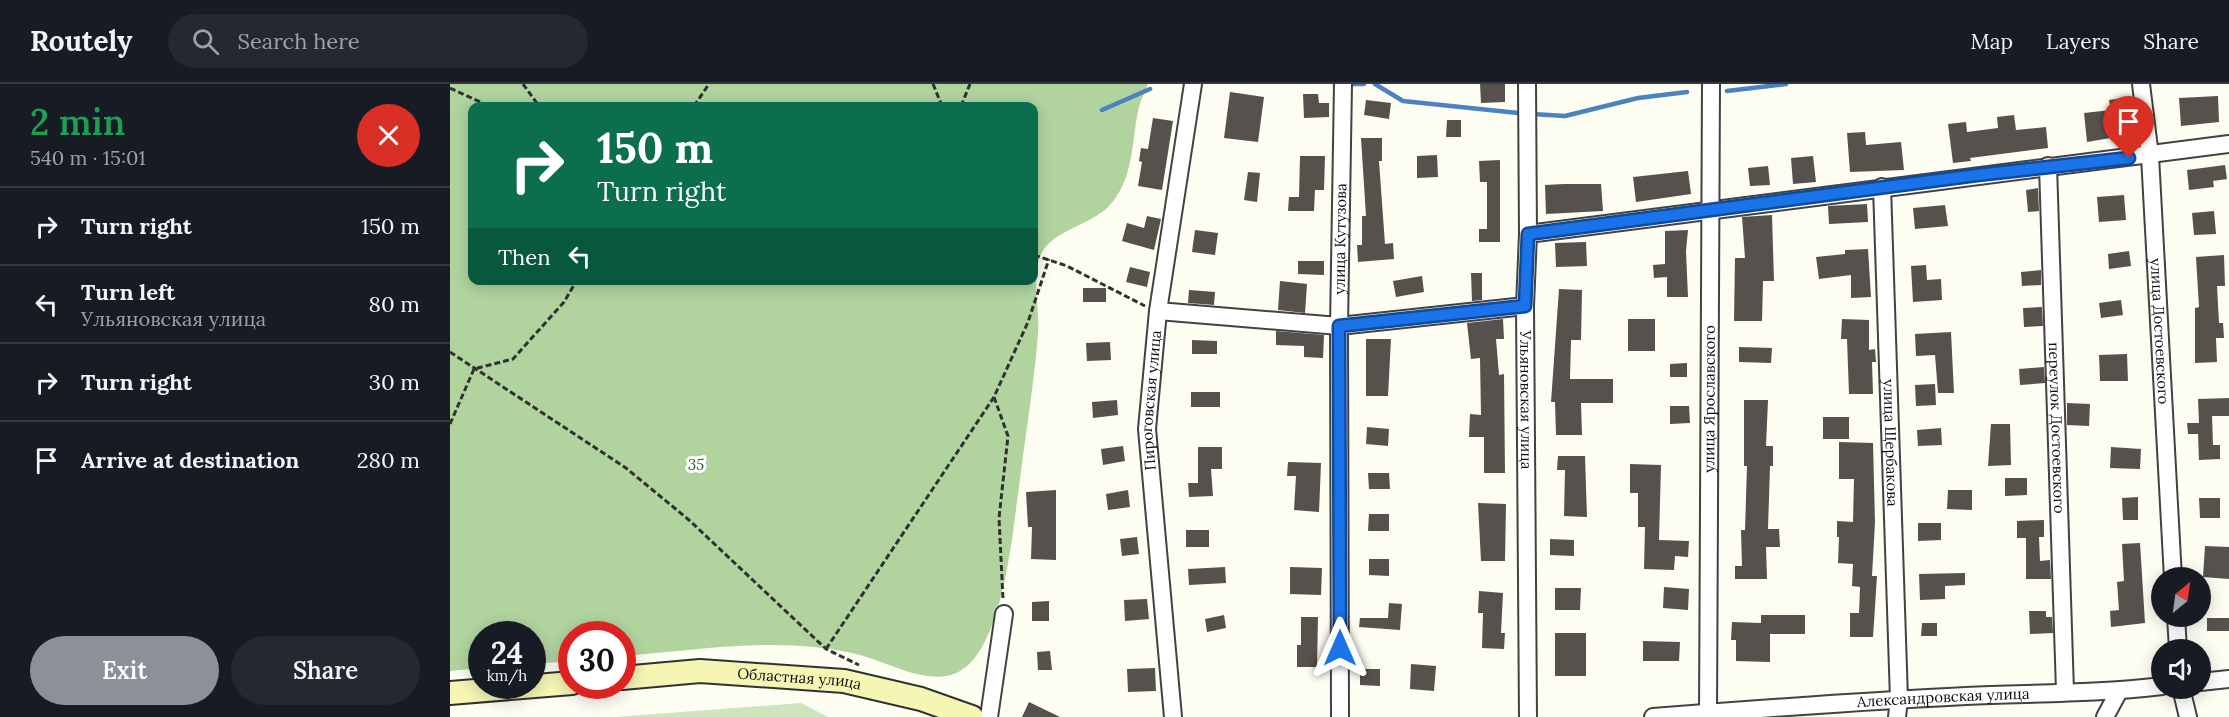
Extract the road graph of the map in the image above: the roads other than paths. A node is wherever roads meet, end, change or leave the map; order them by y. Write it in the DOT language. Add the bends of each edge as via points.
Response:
graph roads {
  1 [pos="1193,84"];
  2 [pos="1342,84"];
  3 [pos="1527,84"];
  4 [pos="1711,84"];
  5 [pos="2141,84"];
  6 [pos="2229,144"];
  7 [pos="2150,156"];
  8 [pos="2048,166"];
  9 [pos="1882,186"];
  10 [pos="1711,209"];
  11 [pos="1528,234"];
  12 [pos="1525,306"];
  13 [pos="1158,311"];
  14 [pos="1339,326"];
  15 [pos="2173,567"];
  16 [pos="1004,614"];
  17 [pos="636,677"];
  18 [pos="2229,679"];
  19 [pos="2211,681"];
  20 [pos="558,684"];
  21 [pos="2151,687"];
  22 [pos="2065,691"];
  23 [pos="2119,691"];
  24 [pos="450,693"];
  25 [pos="1899,699"];
  26 [pos="2184,699"];
  27 [pos="1708,715"];
  28 [pos="972,717"];
  29 [pos="989,717"];
  30 [pos="1173,717"];
  31 [pos="1340,717"];
  32 [pos="1528,717"];
  33 [pos="1653,717"];
  34 [pos="1897,717"];
  35 [pos="2105,717"];
  36 [pos="2188,717"];
  1 -- 13 [label="street, Пироговская улица"];
  2 -- 14 [label="street, улица Кутузова"];
  3 -- 11 [label="street, Ульяновская улица"];
  4 -- 10 [label="street, улица Ярославского"];
  5 -- 7 [label="street, улица Достоевского"];
  6 -- 7 [label="street"];
  7 -- 8 [label="street"];
  7 -- 15 [label="street, улица Достоевского"];
  8 -- 9 [label="street"];
  8 -- 22 [label="street, переулок Достоевского"];
  9 -- 10 [label="street"];
  9 -- 25 [label="street, улица Щербакова"];
  10 -- 11 [label="street"];
  10 -- 27 [label="street, улица Ярославского"];
  11 -- 12 [label="street, Ульяновская улица"];
  12 -- 14 [label="street"];
  12 -- 32 [label="street, Ульяновская улица"];
  13 -- 14 [label="street"];
  13 -- 30 [label="street, Пироговская улица" via="1147,429"];
  14 -- 31 [label="street, улица Кутузова"];
  16 -- 29 [label="street"];
  17 -- 28 [label="main road, Областная улица" via="700,671 844,681 921,699"];
  18 -- 19 [label="street"];
  20 -- 24 [label="main road"];
  21 -- 23 [label="street, Александровская улица"];
  22 -- 23 [label="street, Александровская улица"];
  22 -- 25 [label="street, Александровская улица"];
  23 -- 35 [label="street"];
  25 -- 27 [label="street, Александровская улица"];
  25 -- 34 [label="street, улица Щербакова"];
  26 -- 36 [label="street"];
  27 -- 33 [label="street, Александровская улица"];
}
